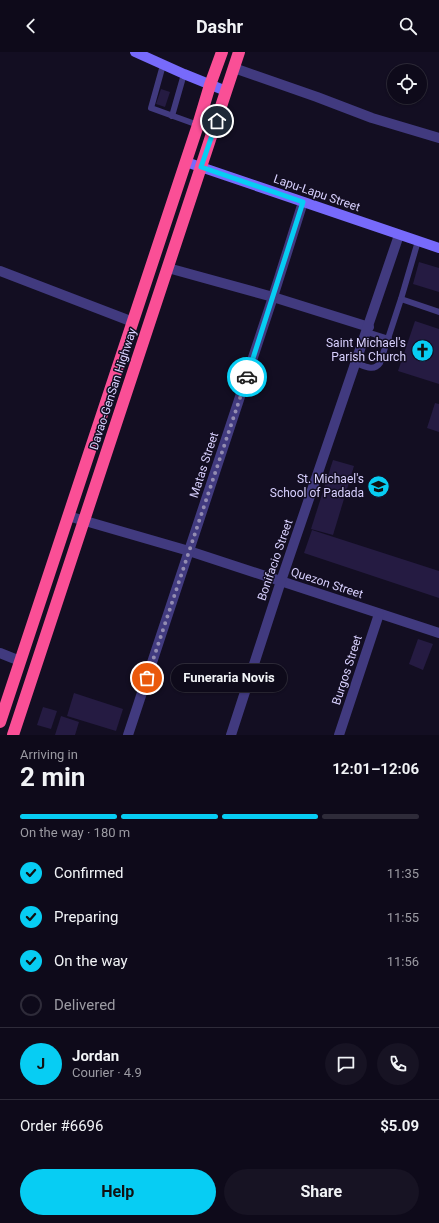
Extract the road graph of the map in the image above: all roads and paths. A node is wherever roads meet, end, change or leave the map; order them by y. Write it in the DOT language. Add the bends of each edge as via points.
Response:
graph roads {
  1 [pos="135,52"];
  2 [pos="222,52"];
  3 [pos="240,52"];
  4 [pos="163,65"];
  5 [pos="234,68"];
  6 [pos="184,74"];
  7 [pos="210,85"];
  8 [pos="226,91"];
  9 [pos="172,116"];
  10 [pos="198,125"];
  11 [pos="439,138"];
  12 [pos="186,162"];
  13 [pos="201,167"];
  14 [pos="303,202"];
  15 [pos="399,235"];
  16 [pos="418,241"];
  17 [pos="439,248"];
  18 [pos="168,268"];
  19 [pos="0,272"];
  20 [pos="273,297"];
  21 [pos="401,300"];
  22 [pos="439,312"];
  23 [pos="133,322"];
  24 [pos="368,329"];
  25 [pos="389,339"];
  26 [pos="356,364"];
  27 [pos="68,516"];
  28 [pos="84,521"];
  29 [pos="189,551"];
  30 [pos="281,581"];
  31 [pos="379,614"];
  32 [pos="439,633"];
  33 [pos="0,653"];
  34 [pos="20,661"];
  35 [pos="0,722"];
  36 [pos="13,735"];
  37 [pos="128,735"];
  38 [pos="231,735"];
  39 [pos="339,735"];
  1 -- 4 [label="street"];
  2 -- 7 [label="highway, Davao-GenSan Highway"];
  3 -- 5 [label="highway, Davao-GenSan Highway"];
  4 -- 6 [label="street"];
  4 -- 9 [label="lane" via="150,108"];
  5 -- 8 [label="highway, Davao-GenSan Highway"];
  5 -- 11 [label="street" via="372,118"];
  6 -- 7 [label="street"];
  6 -- 9 [label="lane"];
  7 -- 8 [label="street"];
  7 -- 10 [label="highway, Davao-GenSan Highway"];
  8 -- 13 [label="highway, Davao-GenSan Highway"];
  9 -- 10 [label="lane"];
  10 -- 12 [label="highway, Davao-GenSan Highway"];
  12 -- 13 [label="street, Lapu-Lapu Street"];
  12 -- 23 [label="highway, Davao-GenSan Highway"];
  13 -- 14 [label="street, Lapu-Lapu Street"];
  13 -- 18 [label="highway, Davao-GenSan Highway"];
  14 -- 15 [label="street, Lapu-Lapu Street"];
  14 -- 20 [label="street, Matas Street"];
  15 -- 16 [label="street, Lapu-Lapu Street"];
  15 -- 24 [label="street, Bonifacio Street"];
  16 -- 17 [label="street, Lapu-Lapu Street"];
  16 -- 21 [label="lane"];
  18 -- 20 [label="street"];
  18 -- 28 [label="highway, Davao-GenSan Highway"];
  19 -- 23 [label="street"];
  20 -- 24 [label="street"];
  20 -- 29 [label="street, Matas Street"];
  21 -- 22 [label="lane"];
  21 -- 25 [label="lane"];
  23 -- 27 [label="highway, Davao-GenSan Highway"];
  24 -- 25 [label="lane"];
  24 -- 26 [label="street, Bonifacio Street"];
  25 -- 26 [label="lane" via="378,366 373,368"];
  26 -- 30 [label="street, Bonifacio Street"];
  27 -- 28 [label="street, Quezon Street"];
  27 -- 34 [label="highway, Davao-GenSan Highway"];
  28 -- 29 [label="street, Quezon Street"];
  28 -- 36 [label="highway, Davao-GenSan Highway"];
  29 -- 30 [label="street, Quezon Street"];
  29 -- 37 [label="street, Matas Street"];
  30 -- 31 [label="street, Quezon Street"];
  30 -- 38 [label="street, Bonifacio Street"];
  31 -- 32 [label="street, Quezon Street"];
  31 -- 39 [label="street, Burgos Street"];
  33 -- 34 [label="street"];
  34 -- 35 [label="highway, Davao-GenSan Highway"];
}
